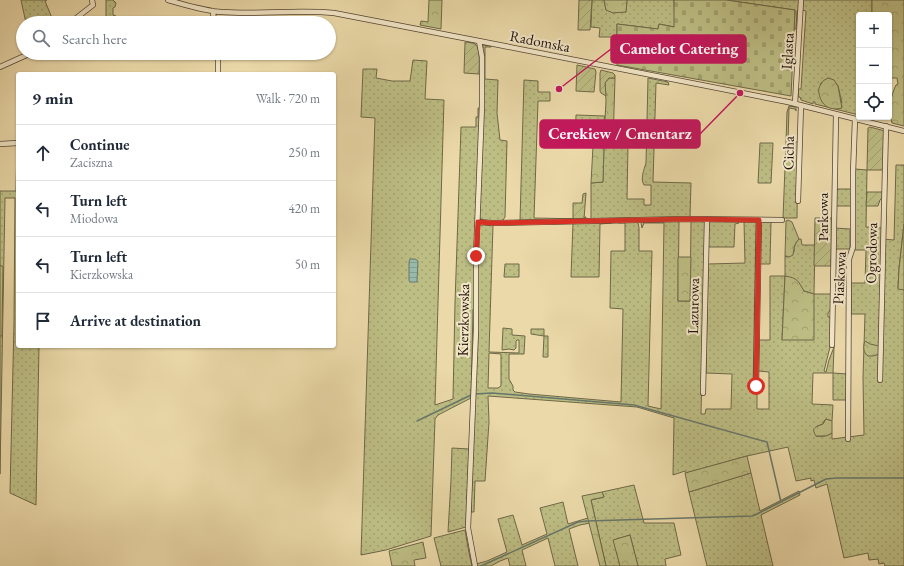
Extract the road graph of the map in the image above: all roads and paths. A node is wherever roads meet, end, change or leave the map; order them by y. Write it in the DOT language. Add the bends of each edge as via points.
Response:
graph roads {
  1 [pos="92,0"];
  2 [pos="168,0"];
  3 [pos="801,0"];
  4 [pos="213,11"];
  5 [pos="79,16"];
  6 [pos="213,16"];
  7 [pos="479,40"];
  8 [pos="16,60"];
  9 [pos="218,60"];
  10 [pos="0,67"];
  11 [pos="218,72"];
  12 [pos="798,104"];
  13 [pos="836,114"];
  14 [pos="855,119"];
  15 [pos="886,126"];
  16 [pos="904,131"];
  17 [pos="16,143"];
  18 [pos="0,144"];
  19 [pos="798,201"];
  20 [pos="707,219"];
  21 [pos="759,220"];
  22 [pos="782,220"];
  23 [pos="478,222"];
  24 [pos="832,345"];
  25 [pos="880,380"];
  26 [pos="756,386"];
  27 [pos="703,393"];
  28 [pos="848,439"];
  29 [pos="475,566"];
  1 -- 5 [label="street" via="93,5"];
  2 -- 4 [label="street, Radomska"];
  3 -- 12 [label="street, Iglasta"];
  4 -- 6 [label="street"];
  4 -- 7 [label="street, Radomska" via="316,11"];
  7 -- 12 [label="street, Radomska"];
  7 -- 23 [label="street, Kierzkowska" via="483,73"];
  8 -- 10 [label="street"];
  9 -- 11 [label="street"];
  12 -- 13 [label="street, Radomska"];
  12 -- 19 [label="street, Cicha"];
  13 -- 14 [label="street, Radomska"];
  13 -- 24 [label="street, Parkowa"];
  14 -- 15 [label="street, Radomska"];
  14 -- 28 [label="street, Piaskowa" via="852,247 849,259"];
  15 -- 16 [label="street, Radomska"];
  15 -- 25 [label="street, Ogrodowa"];
  17 -- 18 [label="street"];
  20 -- 21 [label="street"];
  20 -- 23 [label="street"];
  20 -- 27 [label="street, Lazurowa"];
  21 -- 22 [label="street"];
  21 -- 26 [label="street"];
  23 -- 29 [label="street, Kierzkowska" via="468,528"];
}
